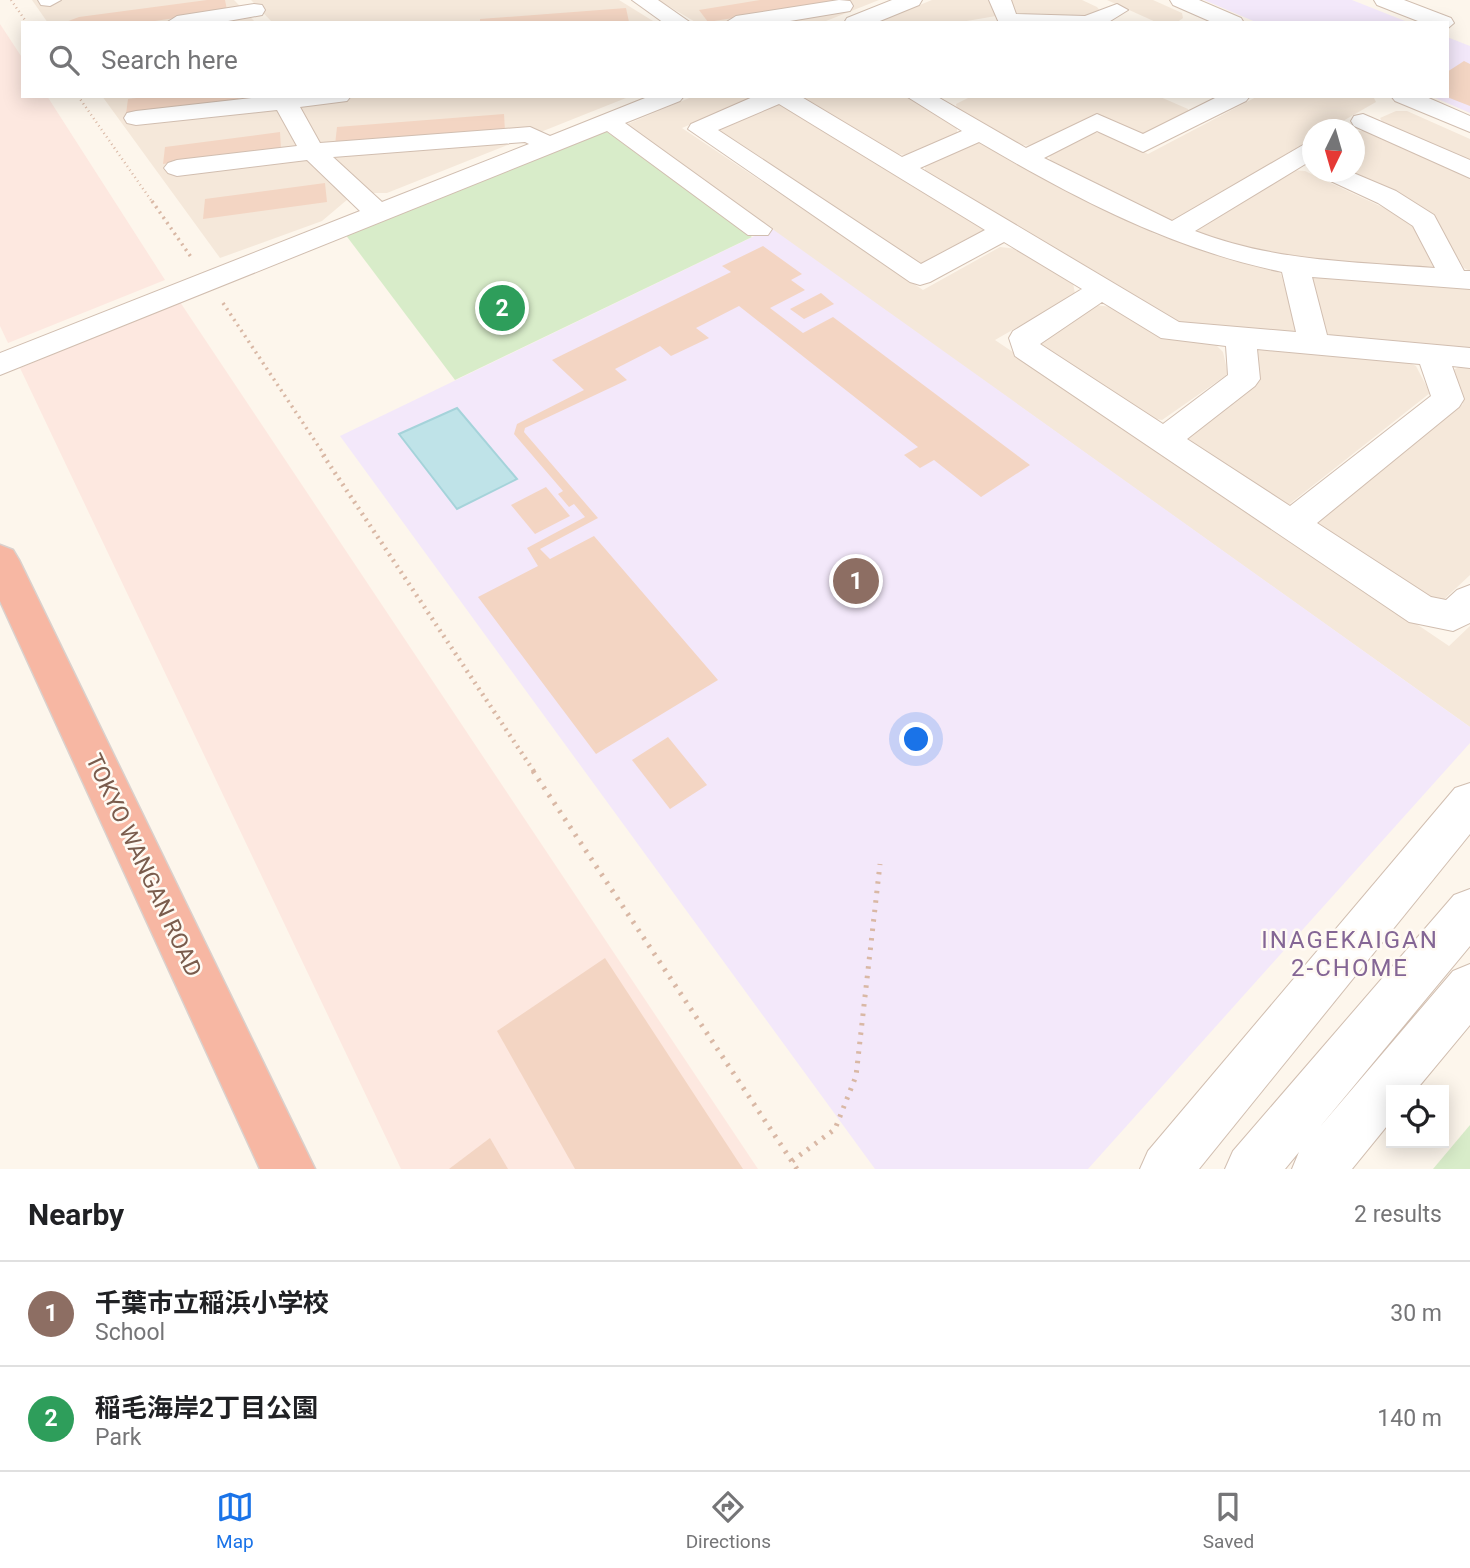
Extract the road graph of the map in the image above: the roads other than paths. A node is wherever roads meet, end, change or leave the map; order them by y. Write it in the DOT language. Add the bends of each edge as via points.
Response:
graph roads {
  1 [pos="643,0"];
  2 [pos="911,0"];
  3 [pos="1094,0"];
  4 [pos="1181,0"];
  5 [pos="1385,0"];
  6 [pos="1418,2"];
  7 [pos="254,11"];
  8 [pos="1210,12"];
  9 [pos="848,14"];
  10 [pos="998,14"];
  11 [pos="190,21"];
  12 [pos="671,21"];
  13 [pos="761,21"];
  14 [pos="1068,21"];
  15 [pos="1098,21"];
  16 [pos="1192,21"];
  17 [pos="1229,21"];
  18 [pos="1449,21"];
  19 [pos="284,98"];
  20 [pos="661,98"];
  21 [pos="771,98"];
  22 [pos="786,98"];
  23 [pos="1181,98"];
  24 [pos="1234,98"];
  25 [pos="1402,98"];
  26 [pos="1406,98"];
  27 [pos="935,99"];
  28 [pos="632,103"];
  29 [pos="1208,111"];
  30 [pos="136,118"];
  31 [pos="1365,120"];
  32 [pos="1470,125"];
  33 [pos="618,129"];
  34 [pos="1365,129"];
  35 [pos="981,132"];
  36 [pos="548,145"];
  37 [pos="316,151"];
  38 [pos="1027,158"];
  39 [pos="1302,160"];
  40 [pos="901,167"];
  41 [pos="177,168"];
  42 [pos="1470,170"];
  43 [pos="1353,182"];
  44 [pos="378,212"];
  45 [pos="758,229"];
  46 [pos="1004,230"];
  47 [pos="1175,231"];
  48 [pos="1295,266"];
  49 [pos="1462,279"];
  50 [pos="1102,289"];
  51 [pos="1241,337"];
  52 [pos="1314,344"];
  53 [pos="1432,354"];
  54 [pos="1470,358"];
  55 [pos="0,365"];
  56 [pos="1163,440"];
  57 [pos="1292,524"];
  58 [pos="0,560"];
  59 [pos="1470,600"];
  60 [pos="1470,802"];
  61 [pos="1470,911"];
  62 [pos="1470,988"];
  63 [pos="288,1169"];
  64 [pos="1166,1169"];
  65 [pos="1251,1169"];
  66 [pos="1318,1169"];
  1 -- 12 [label="street"];
  2 -- 9 [label="street"];
  3 -- 15 [label="street" via="1126,15"];
  4 -- 8 [label="street"];
  5 -- 6 [label="street"];
  6 -- 18 [label="street"];
  7 -- 11 [label="street"];
  8 -- 16 [label="street"];
  8 -- 17 [label="street"];
  9 -- 13 [label="street"];
  10 -- 14 [label="street"];
  19 -- 30 [label="street"];
  19 -- 37 [label="street"];
  20 -- 28 [label="street"];
  21 -- 46 [label="street" via="700,129 920,276"];
  22 -- 40 [label="street"];
  23 -- 29 [label="street"];
  24 -- 29 [label="street"];
  25 -- 31 [label="street"];
  26 -- 32 [label="street"];
  27 -- 35 [label="street"];
  28 -- 36 [label="street"];
  29 -- 38 [label="street" via="1143,144 1097,121"];
  33 -- 45 [label="street"];
  34 -- 42 [label="street"];
  35 -- 38 [label="street"];
  35 -- 40 [label="street"];
  36 -- 37 [label="street" via="530,134"];
  36 -- 44 [label="street"];
  37 -- 41 [label="street"];
  37 -- 44 [label="street" via="334,177"];
  38 -- 47 [label="street" via="1110,204"];
  39 -- 47 [label="street"];
  40 -- 46 [label="street"];
  43 -- 49 [label="street" via="1424,221"];
  44 -- 55 [label="street"];
  46 -- 50 [label="street"];
  47 -- 48 [label="street"];
  48 -- 49 [label="street"];
  48 -- 52 [label="street"];
  50 -- 51 [label="street" via="1172,331"];
  50 -- 56 [label="street" via="1024,338 1026,349"];
  51 -- 52 [label="street"];
  51 -- 56 [label="street" via="1244,379"];
  52 -- 53 [label="street"];
  53 -- 54 [label="street"];
  53 -- 57 [label="street" via="1448,399"];
  56 -- 57 [label="street"];
  57 -- 59 [label="street" via="1422,611 1453,616"];
  58 -- 63 [label="highway, TOKYO WANGAN ROAD"];
  60 -- 64 [label="street"];
  61 -- 65 [label="street"];
  62 -- 66 [label="street"];
}
